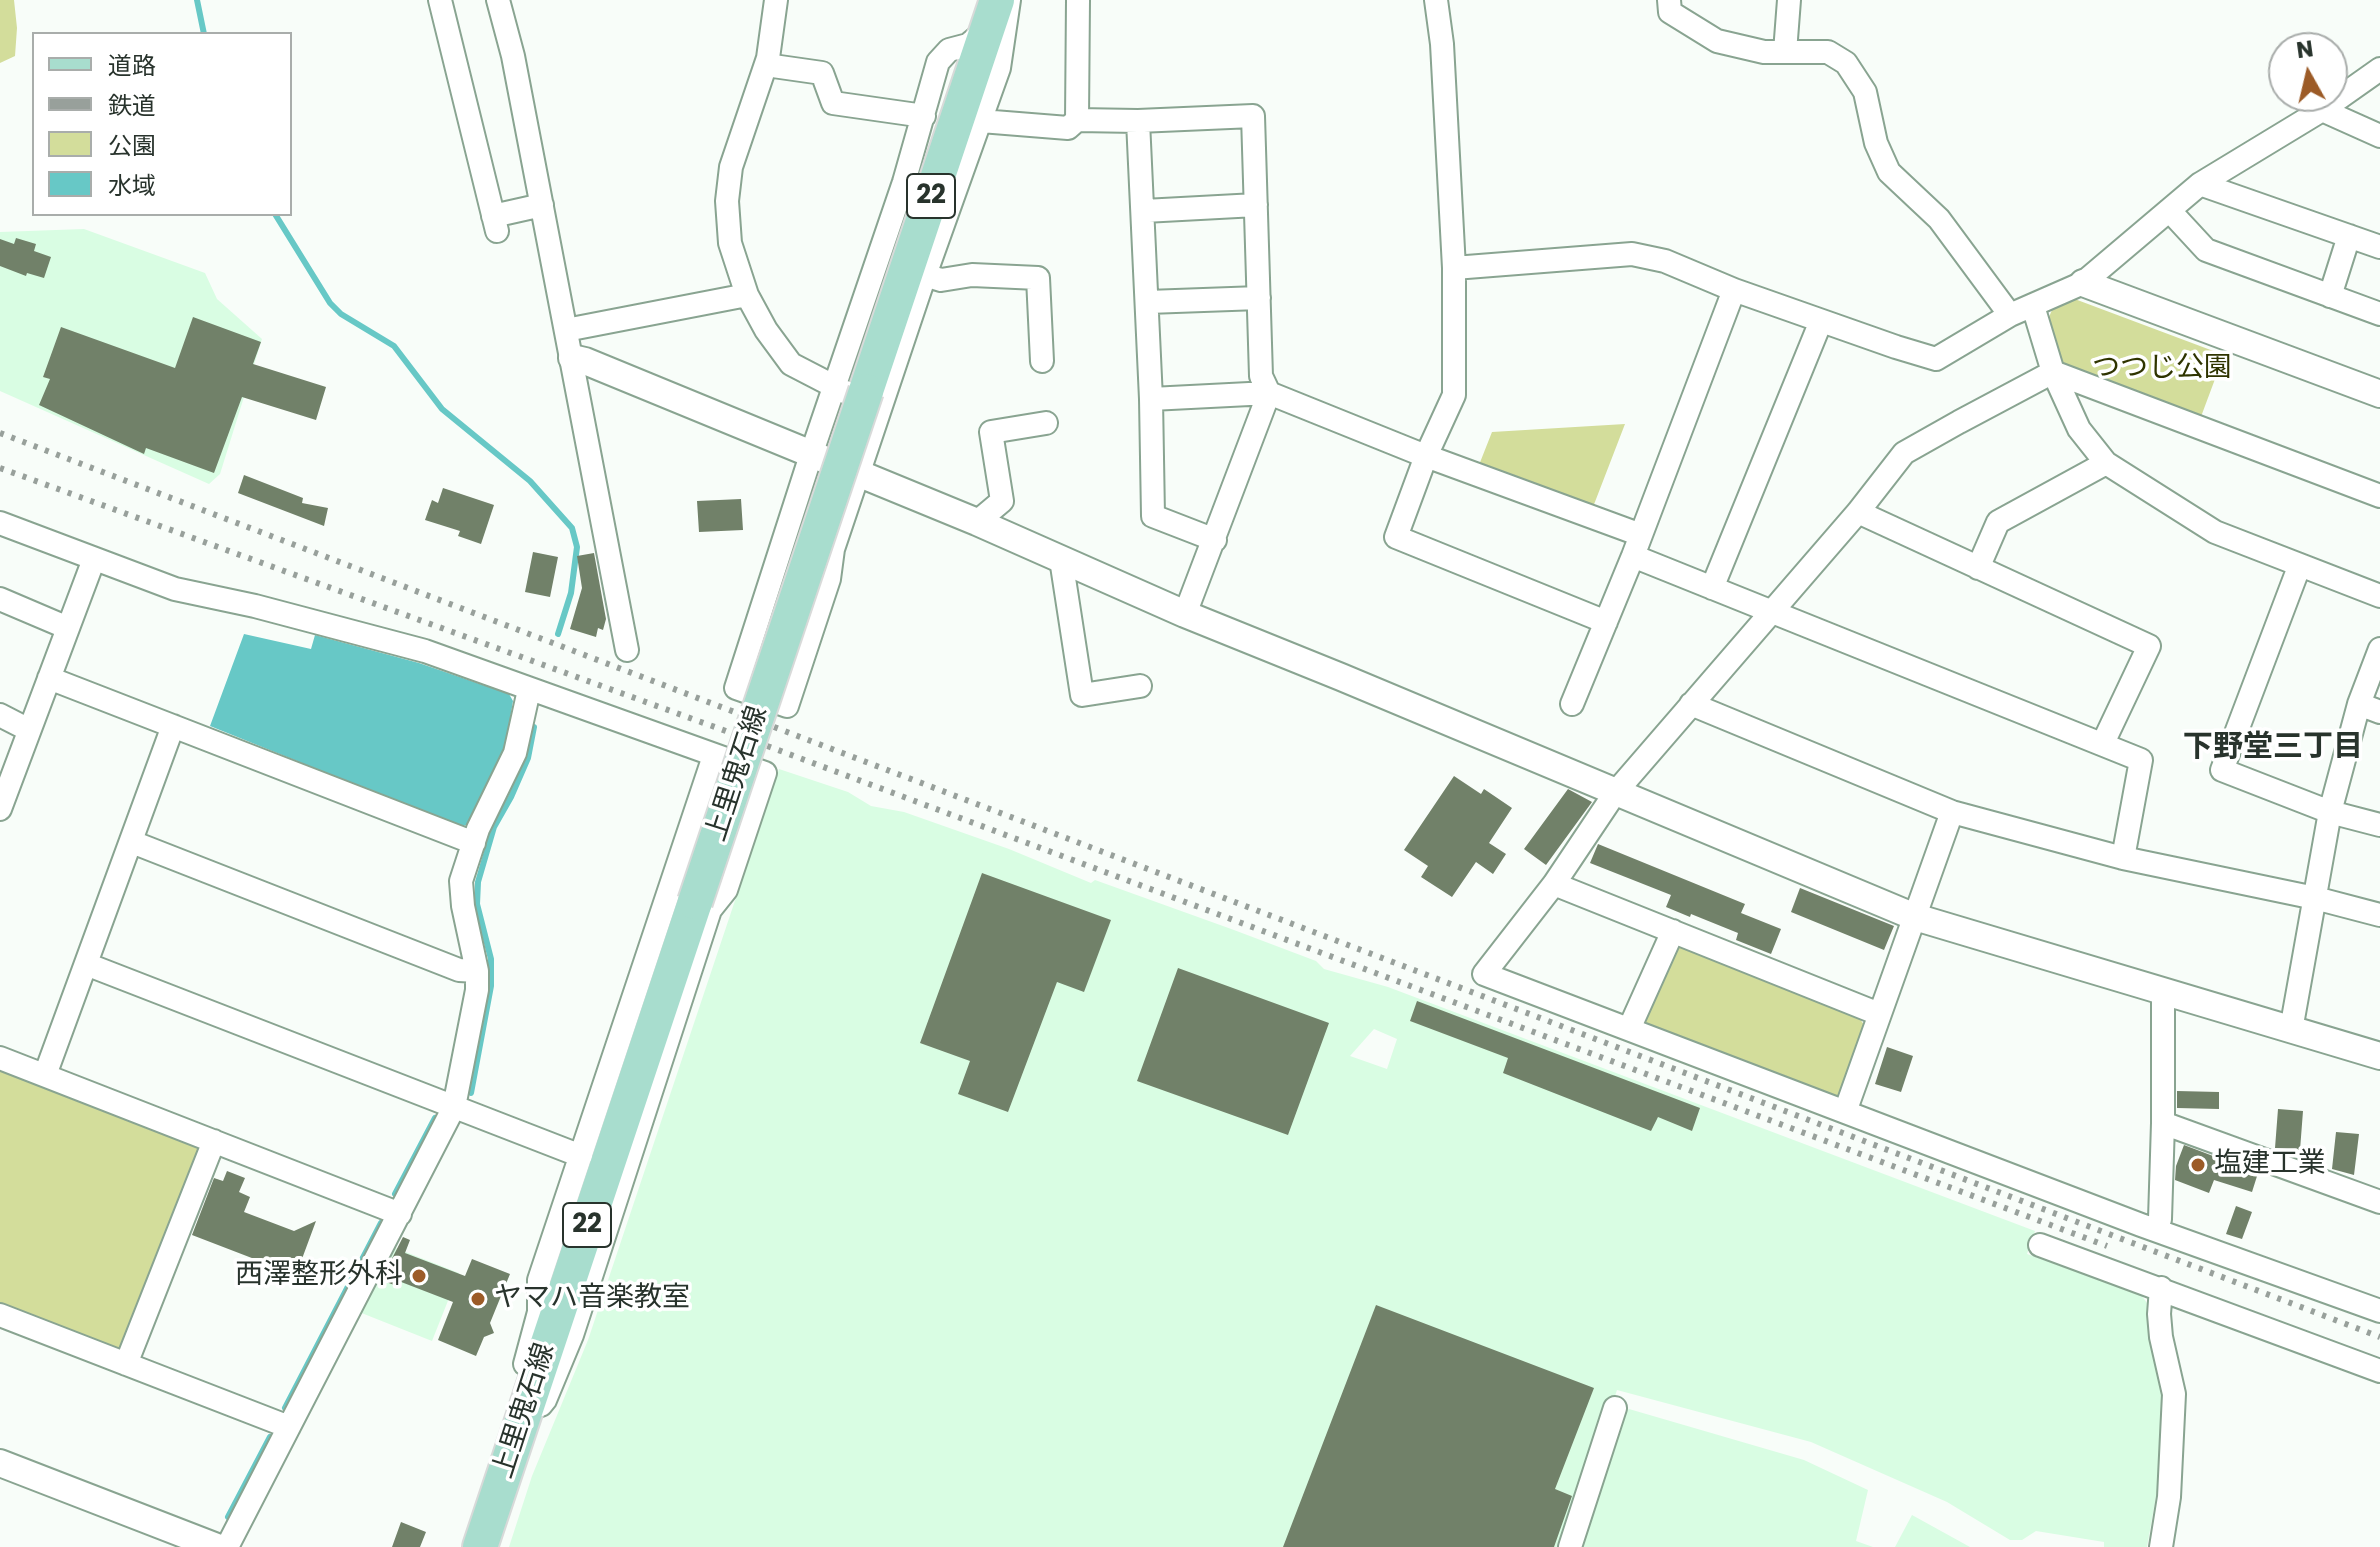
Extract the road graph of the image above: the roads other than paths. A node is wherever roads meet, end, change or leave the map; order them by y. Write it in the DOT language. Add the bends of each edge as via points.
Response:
graph roads {
  1 [pos="440,0"];
  2 [pos="498,0"];
  3 [pos="776,0"];
  4 [pos="1009,0"];
  5 [pos="1078,0"];
  6 [pos="1436,0"];
  7 [pos="1669,0"];
  8 [pos="1789,0"];
  9 [pos="992,15"];
  10 [pos="1785,52"];
  11 [pos="766,65"];
  12 [pos="2380,69"];
  13 [pos="2348,92"];
  14 [pos="2319,112"];
  15 [pos="2326,112"];
  16 [pos="924,116"];
  17 [pos="1077,120"];
  18 [pos="981,121"];
  19 [pos="1138,121"];
  20 [pos="2380,136"];
  21 [pos="2200,184"];
  22 [pos="542,205"];
  23 [pos="1256,205"];
  24 [pos="2169,210"];
  25 [pos="1144,211"];
  26 [pos="2349,236"];
  27 [pos="2380,247"];
  28 [pos="1454,268"];
  29 [pos="925,275"];
  30 [pos="2083,283"];
  31 [pos="1734,290"];
  32 [pos="747,295"];
  33 [pos="2330,296"];
  34 [pos="1259,298"];
  35 [pos="1148,302"];
  36 [pos="2033,306"];
  37 [pos="2380,314"];
  38 [pos="2010,315"];
  39 [pos="1821,321"];
  40 [pos="566,330"];
  41 [pos="572,358"];
  42 [pos="1042,361"];
  43 [pos="2053,372"];
  44 [pos="1269,393"];
  45 [pos="2380,394"];
  46 [pos="861,395"];
  47 [pos="1151,399"];
  48 [pos="1046,423"];
  49 [pos="811,455"];
  50 [pos="1426,456"];
  51 [pos="2106,463"];
  52 [pos="859,475"];
  53 [pos="2380,496"];
  54 [pos="1858,512"];
  55 [pos="977,522"];
  56 [pos="0,523"];
  57 [pos="1215,540"];
  58 [pos="1637,546"];
  59 [pos="94,559"];
  60 [pos="1061,559"];
  61 [pos="2299,567"];
  62 [pos="1978,568"];
  63 [pos="1712,588"];
  64 [pos="2380,596"];
  65 [pos="0,599"];
  66 [pos="1771,612"];
  67 [pos="1185,614"];
  68 [pos="1606,622"];
  69 [pos="68,628"];
  70 [pos="2380,649"];
  71 [pos="627,650"];
  72 [pos="49,678"];
  73 [pos="1140,686"];
  74 [pos="529,690"];
  75 [pos="1572,704"];
  76 [pos="1691,704"];
  77 [pos="2370,708"];
  78 [pos="0,715"];
  79 [pos="173,726"];
  80 [pos="29,730"];
  81 [pos="2103,743"];
  82 [pos="714,756"];
  83 [pos="1615,793"];
  84 [pos="0,809"];
  85 [pos="1952,812"];
  86 [pos="2330,812"];
  87 [pos="2380,825"];
  88 [pos="132,842"];
  89 [pos="474,843"];
  90 [pos="2123,858"];
  91 [pos="1554,884"];
  92 [pos="2315,898"];
  93 [pos="2380,915"];
  94 [pos="1915,917"];
  95 [pos="1673,931"];
  96 [pos="86,964"];
  97 [pos="477,971"];
  98 [pos="2163,991"];
  99 [pos="1879,1014"];
  100 [pos="1629,1029"];
  101 [pos="2291,1030"];
  102 [pos="2380,1056"];
  103 [pos="0,1058"];
  104 [pos="45,1075"];
  105 [pos="454,1107"];
  106 [pos="1845,1112"];
  107 [pos="2163,1123"];
  108 [pos="214,1141"];
  109 [pos="581,1156"];
  110 [pos="2380,1202"];
  111 [pos="400,1214"];
  112 [pos="2157,1229"];
  113 [pos="2040,1245"];
  114 [pos="2161,1288"];
  115 [pos="2380,1311"];
  116 [pos="0,1315"];
  117 [pos="126,1364"];
  118 [pos="2380,1371"];
  119 [pos="1615,1408"];
  120 [pos="289,1427"];
  121 [pos="519,1429"];
  122 [pos="0,1463"];
  123 [pos="217,1547"];
  124 [pos="227,1547"];
  125 [pos="480,1547"];
  126 [pos="1570,1547"];
  127 [pos="2161,1547"];
  1 -- 22 [label="street" via="495,223"];
  2 -- 22 [label="street"];
  3 -- 11 [label="street"];
  4 -- 18 [label="street" via="999,68"];
  5 -- 17 [label="street"];
  6 -- 28 [label="street"];
  7 -- 10 [label="street" via="1670,12 1717,41"];
  8 -- 10 [label="street"];
  9 -- 16 [label="street" via="968,45 942,54"];
  9 -- 46 [label="main road, 上里鬼石線 / 22"];
  10 -- 38 [label="street" via="1828,52 1846,63 1865,92 1876,143 1889,172 1939,219"];
  11 -- 16 [label="street" via="822,73 833,103"];
  11 -- 32 [label="street" via="731,167 727,201 730,243"];
  12 -- 13 [label="street"];
  14 -- 21 [label="street"];
  15 -- 20 [label="street"];
  16 -- 46 [label="street"];
  17 -- 18 [label="street" via="1068,128"];
  17 -- 19 [label="street"];
  18 -- 29 [label="street"];
  19 -- 23 [label="street" via="1253,116"];
  19 -- 25 [label="street"];
  21 -- 24 [label="street"];
  21 -- 26 [label="street"];
  22 -- 40 [label="street"];
  23 -- 25 [label="street"];
  23 -- 34 [label="street"];
  24 -- 30 [label="street"];
  24 -- 33 [label="street" via="2206,250"];
  25 -- 35 [label="street"];
  26 -- 27 [label="street"];
  26 -- 33 [label="street"];
  28 -- 31 [label="street" via="1632,254 1665,261"];
  28 -- 50 [label="street" via="1454,395"];
  29 -- 42 [label="street" via="941,280 972,275 1038,278"];
  29 -- 46 [label="street"];
  30 -- 36 [label="street"];
  30 -- 45 [label="street"];
  31 -- 39 [label="street"];
  31 -- 58 [label="street"];
  32 -- 40 [label="street"];
  32 -- 46 [label="street" via="791,364"];
  33 -- 37 [label="street"];
  34 -- 35 [label="street"];
  34 -- 44 [label="street" via="1261,376"];
  35 -- 47 [label="street"];
  36 -- 38 [label="street"];
  36 -- 43 [label="street"];
  38 -- 39 [label="street" via="1936,359"];
  39 -- 63 [label="street"];
  40 -- 41 [label="street"];
  41 -- 49 [label="street"];
  41 -- 71 [label="street"];
  43 -- 51 [label="street" via="2079,429"];
  43 -- 53 [label="street"];
  43 -- 54 [label="street" via="1904,453"];
  44 -- 47 [label="street"];
  44 -- 50 [label="street"];
  44 -- 57 [label="street"];
  46 -- 49 [label="street"];
  46 -- 52 [label="street"];
  46 -- 121 [label="main road, 上里鬼石線 / 22, bridge"];
  47 -- 57 [label="street" via="1153,516"];
  48 -- 55 [label="street" via="991,432 1002,501"];
  49 -- 52 [label="street"];
  49 -- 52 [label="street" via="736,688 787,706"];
  50 -- 58 [label="street"];
  50 -- 68 [label="street" via="1396,537"];
  51 -- 61 [label="street" via="2215,532"];
  51 -- 62 [label="street" via="1998,522"];
  52 -- 55 [label="street"];
  54 -- 62 [label="street"];
  54 -- 66 [label="street"];
  55 -- 60 [label="street"];
  56 -- 59 [label="street"];
  57 -- 67 [label="street"];
  58 -- 63 [label="street"];
  58 -- 68 [label="street"];
  59 -- 69 [label="street"];
  59 -- 74 [label="street" via="175,589 425,651"];
  60 -- 67 [label="street"];
  60 -- 73 [label="street" via="1082,695"];
  61 -- 64 [label="street"];
  61 -- 86 [label="street" via="2222,770"];
  62 -- 81 [label="street" via="2149,646"];
  63 -- 66 [label="street"];
  65 -- 69 [label="street"];
  66 -- 76 [label="street"];
  66 -- 81 [label="street"];
  67 -- 83 [label="street"];
  68 -- 75 [label="street"];
  69 -- 72 [label="street"];
  70 -- 77 [label="street"];
  72 -- 79 [label="street"];
  72 -- 80 [label="street"];
  74 -- 82 [label="street"];
  74 -- 89 [label="street" via="515,753"];
  76 -- 83 [label="street"];
  76 -- 85 [label="street"];
  77 -- 86 [label="street"];
  78 -- 80 [label="street"];
  79 -- 88 [label="street"];
  79 -- 89 [label="street"];
  80 -- 84 [label="street"];
  81 -- 90 [label="street" via="2141,760"];
  82 -- 109 [label="street"];
  82 -- 121 [label="street" via="765,773 728,884 710,910 572,1335 545,1400"];
  83 -- 91 [label="street"];
  83 -- 94 [label="street"];
  85 -- 90 [label="street"];
  85 -- 94 [label="street"];
  86 -- 87 [label="street"];
  86 -- 92 [label="street"];
  88 -- 96 [label="street"];
  88 -- 97 [label="street" via="459,970"];
  89 -- 97 [label="street" via="461,881"];
  90 -- 92 [label="street"];
  91 -- 95 [label="street"];
  91 -- 100 [label="street" via="1484,974"];
  92 -- 93 [label="street"];
  92 -- 101 [label="street"];
  94 -- 98 [label="street"];
  94 -- 99 [label="street"];
  95 -- 99 [label="street"];
  95 -- 100 [label="street"];
  96 -- 104 [label="street"];
  96 -- 105 [label="street"];
  97 -- 105 [label="street"];
  98 -- 101 [label="street"];
  98 -- 107 [label="street"];
  99 -- 106 [label="street"];
  100 -- 106 [label="street"];
  101 -- 102 [label="street"];
  103 -- 104 [label="street"];
  104 -- 108 [label="street"];
  105 -- 109 [label="street"];
  105 -- 111 [label="street"];
  106 -- 112 [label="street"];
  107 -- 110 [label="street"];
  107 -- 112 [label="street"];
  108 -- 111 [label="street"];
  108 -- 117 [label="street"];
  109 -- 121 [label="street" via="539,1280 539,1312 515,1399"];
  111 -- 120 [label="street"];
  112 -- 115 [label="street"];
  113 -- 114 [label="street"];
  114 -- 118 [label="street"];
  114 -- 127 [label="street" via="2161,1337 2174,1394"];
  116 -- 117 [label="street"];
  117 -- 120 [label="street"];
  119 -- 126 [label="street"];
  120 -- 124 [label="street"];
  121 -- 125 [label="main road, 上里鬼石線 / 22"];
  122 -- 123 [label="street"];
}
